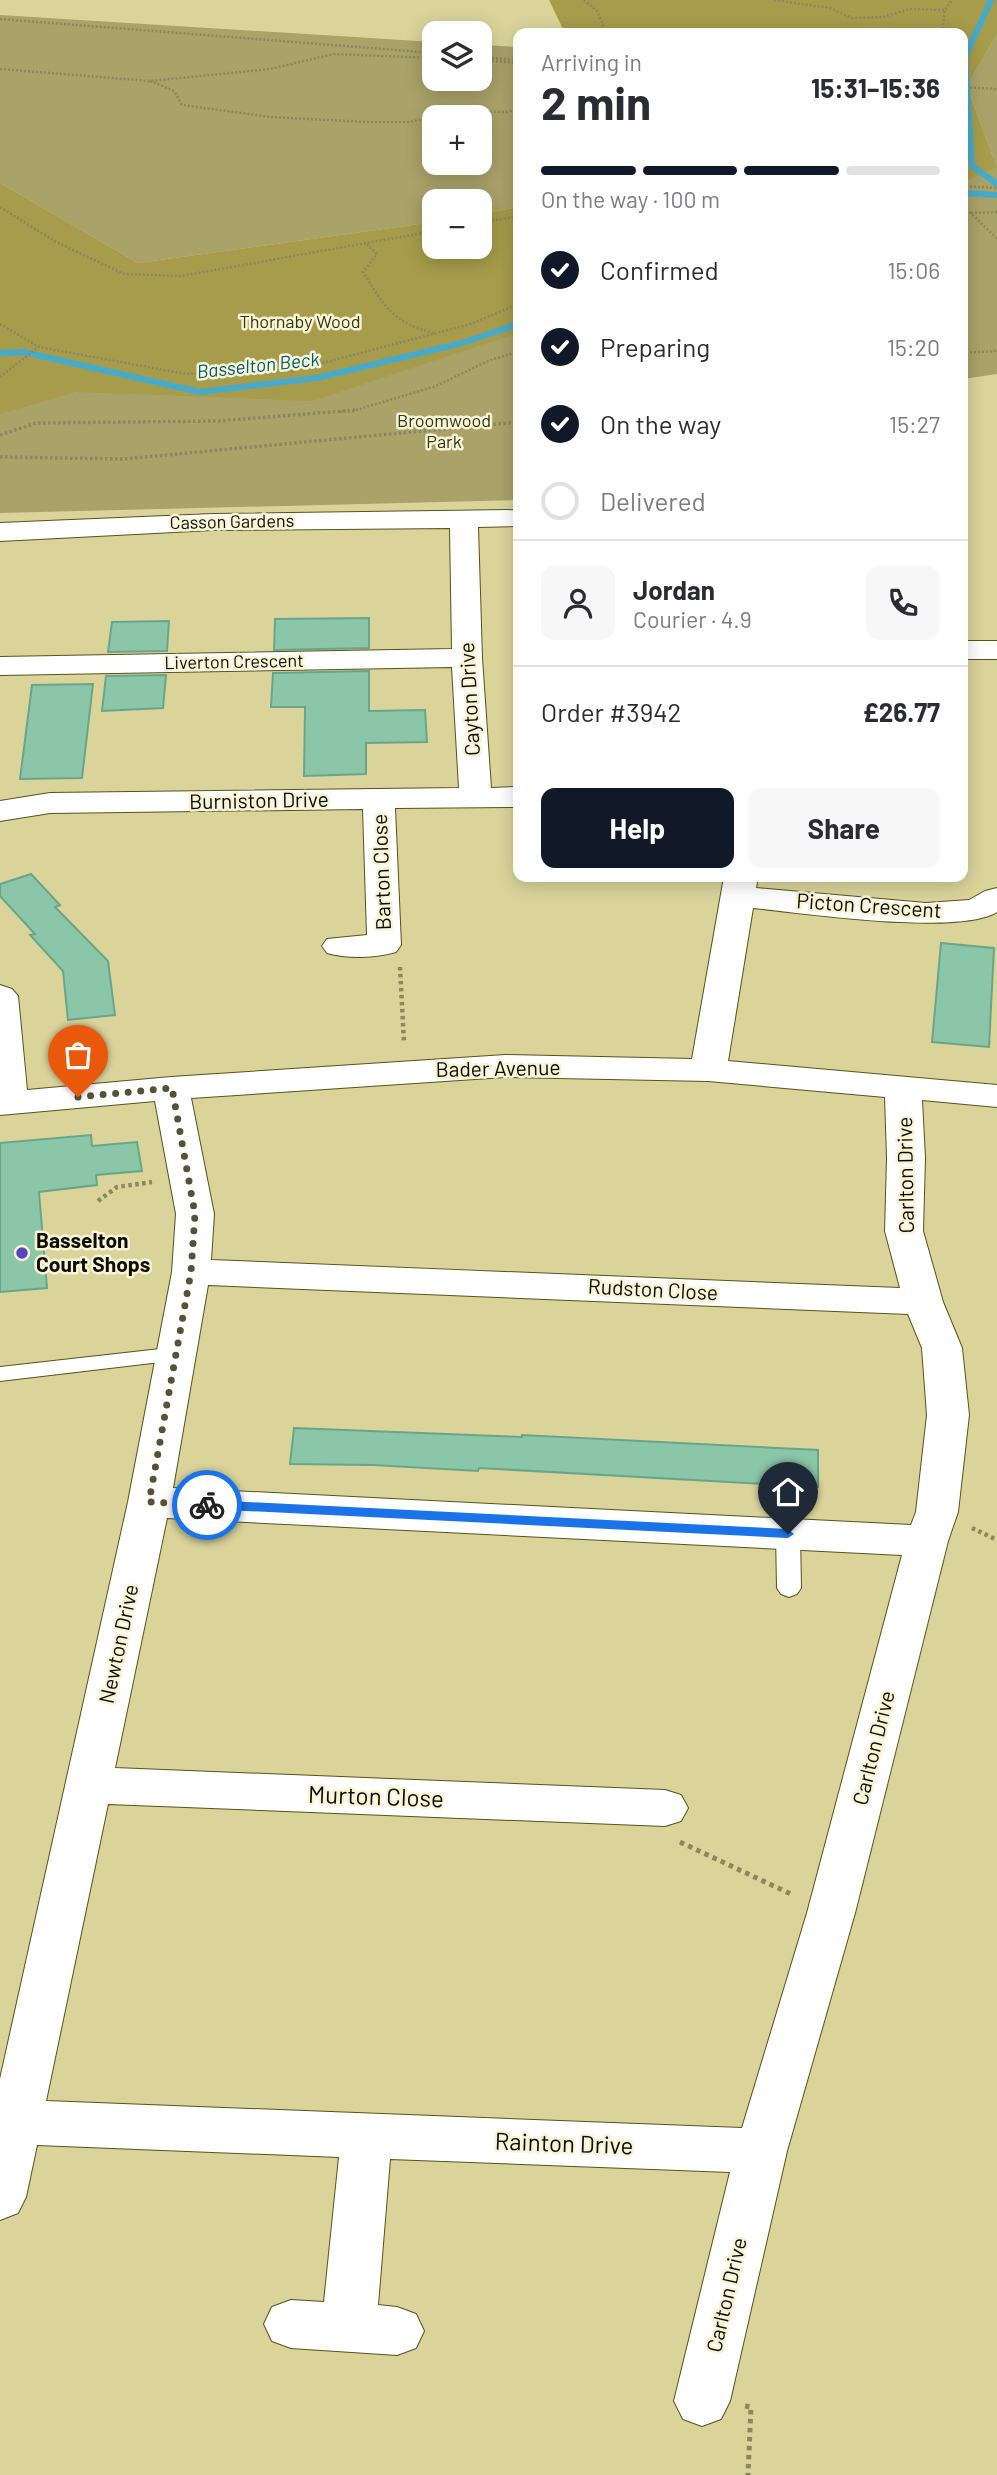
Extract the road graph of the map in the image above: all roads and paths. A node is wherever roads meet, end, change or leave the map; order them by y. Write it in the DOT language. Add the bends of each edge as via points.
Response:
graph roads {
  1 [pos="584,0"];
  2 [pos="774,0"];
  3 [pos="952,0"];
  4 [pos="945,10"];
  5 [pos="0,19"];
  6 [pos="604,28"];
  7 [pos="943,28"];
  8 [pos="422,52"];
  9 [pos="422,58"];
  10 [pos="492,59"];
  11 [pos="513,61"];
  12 [pos="1,70"];
  13 [pos="150,81"];
  14 [pos="968,87"];
  15 [pos="997,89"];
  16 [pos="513,110"];
  17 [pos="968,186"];
  18 [pos="997,188"];
  19 [pos="0,207"];
  20 [pos="968,212"];
  21 [pos="997,212"];
  22 [pos="971,213"];
  23 [pos="513,218"];
  24 [pos="492,220"];
  25 [pos="422,233"];
  26 [pos="997,239"];
  27 [pos="367,244"];
  28 [pos="513,306"];
  29 [pos="0,324"];
  30 [pos="435,333"];
  31 [pos="39,347"];
  32 [pos="997,351"];
  33 [pos="513,353"];
  34 [pos="968,353"];
  35 [pos="0,377"];
  36 [pos="513,422"];
  37 [pos="0,435"];
  38 [pos="0,457"];
  39 [pos="513,518"];
  40 [pos="464,519"];
  41 [pos="0,532"];
  42 [pos="968,651"];
  43 [pos="996,656"];
  44 [pos="467,658"];
  45 [pos="0,666"];
  46 [pos="513,797"];
  47 [pos="476,798"];
  48 [pos="379,800"];
  49 [pos="0,811"];
  50 [pos="740,887"];
  51 [pos="997,898"];
  52 [pos="384,945"];
  53 [pos="339,946"];
  54 [pos="0,996"];
  55 [pos="708,1070"];
  56 [pos="385,1073"];
  57 [pos="903,1087"];
  58 [pos="172,1088"];
  59 [pos="997,1096"];
  60 [pos="5,1104"];
  61 [pos="188,1177"];
  62 [pos="98,1201"];
  63 [pos="191,1272"];
  64 [pos="923,1302"];
  65 [pos="178,1354"];
  66 [pos="0,1374"];
  67 [pos="149,1502"];
  68 [pos="788,1534"];
  69 [pos="927,1541"];
  70 [pos="789,1588"];
  71 [pos="88,1785"];
  72 [pos="665,1808"];
  73 [pos="831,1913"];
  74 [pos="16,2122"];
  75 [pos="366,2138"];
  76 [pos="761,2151"];
  77 [pos="0,2197"];
  78 [pos="291,2323"];
  79 [pos="702,2401"];
  1 -- 6 [label="path" via="598,12"];
  2 -- 4 [label="path" via="830,8 852,18 883,17 910,9"];
  3 -- 4 [label="path"];
  4 -- 7 [label="path"];
  5 -- 8 [label="path"];
  9 -- 13 [label="path" via="334,54 270,69"];
  10 -- 11 [label="path"];
  12 -- 13 [label="path"];
  13 -- 16 [label="path" via="174,91 182,105 271,117 409,122 462,111"];
  14 -- 15 [label="path"];
  17 -- 18 [label="path"];
  19 -- 27 [label="path" via="56,242 124,274 181,276"];
  20 -- 22 [label="path"];
  21 -- 22 [label="path"];
  22 -- 26 [label="path"];
  23 -- 24 [label="path"];
  25 -- 27 [label="path"];
  27 -- 30 [label="path" via="377,254 363,272 392,317"];
  28 -- 30 [label="path"];
  29 -- 31 [label="path"];
  30 -- 31 [label="path" via="292,371 186,374"];
  31 -- 35 [label="path"];
  32 -- 34 [label="path"];
  33 -- 37 [label="path" via="436,386 354,411 218,421 36,423"];
  36 -- 38 [label="path" via="124,459"];
  39 -- 40 [label="street, Casson Gardens"];
  40 -- 41 [label="street, Casson Gardens" via="213,522"];
  40 -- 44 [label="street, Cayton Drive"];
  42 -- 43 [label="street"];
  44 -- 45 [label="street, Liverton Crescent"];
  44 -- 47 [label="street, Cayton Drive"];
  46 -- 47 [label="street, Burniston Drive"];
  47 -- 48 [label="street, Burniston Drive"];
  48 -- 49 [label="street, Burniston Drive" via="50,803"];
  48 -- 52 [label="street, Barton Close"];
  50 -- 51 [label="street, Picton Crescent" via="926,913 976,910"];
  50 -- 55 [label="street"];
  52 -- 53 [label="street, Barton Close"];
  52 -- 56 [label="path, Barton Close" via="399,960 404,1048 376,1049"];
  54 -- 60 [label="street"];
  55 -- 56 [label="street, Bader Avenue" via="505,1066"];
  55 -- 57 [label="street, Bader Avenue"];
  56 -- 58 [label="street, Bader Avenue"];
  57 -- 59 [label="street, Bader Avenue"];
  57 -- 64 [label="street, Carlton Drive" via="904,1231"];
  58 -- 60 [label="street, Bader Avenue"];
  58 -- 61 [label="street, Newton Drive"];
  61 -- 62 [label="path" via="117,1187"];
  61 -- 63 [label="street, Newton Drive" via="195,1214"];
  63 -- 64 [label="street, Rudston Close"];
  63 -- 65 [label="street, Newton Drive"];
  64 -- 69 [label="street, Carlton Drive" via="942,1348 948,1415 937,1512"];
  65 -- 66 [label="lane"];
  65 -- 67 [label="street, Newton Drive"];
  67 -- 68 [label="street"];
  67 -- 71 [label="street, Newton Drive"];
  68 -- 69 [label="street"];
  68 -- 70 [label="lane"];
  69 -- 73 [label="street, Carlton Drive"];
  71 -- 72 [label="street, Murton Close"];
  71 -- 74 [label="street, Newton Drive"];
  72 -- 73 [label="path" via="662,1834"];
  73 -- 76 [label="street, Carlton Drive"];
  74 -- 75 [label="street, Rainton Drive"];
  74 -- 77 [label="street, Newton Drive"];
  75 -- 76 [label="street, Rainton Drive"];
  75 -- 78 [label="street" via="373,2329"];
  76 -- 79 [label="street, Carlton Drive"];
}
